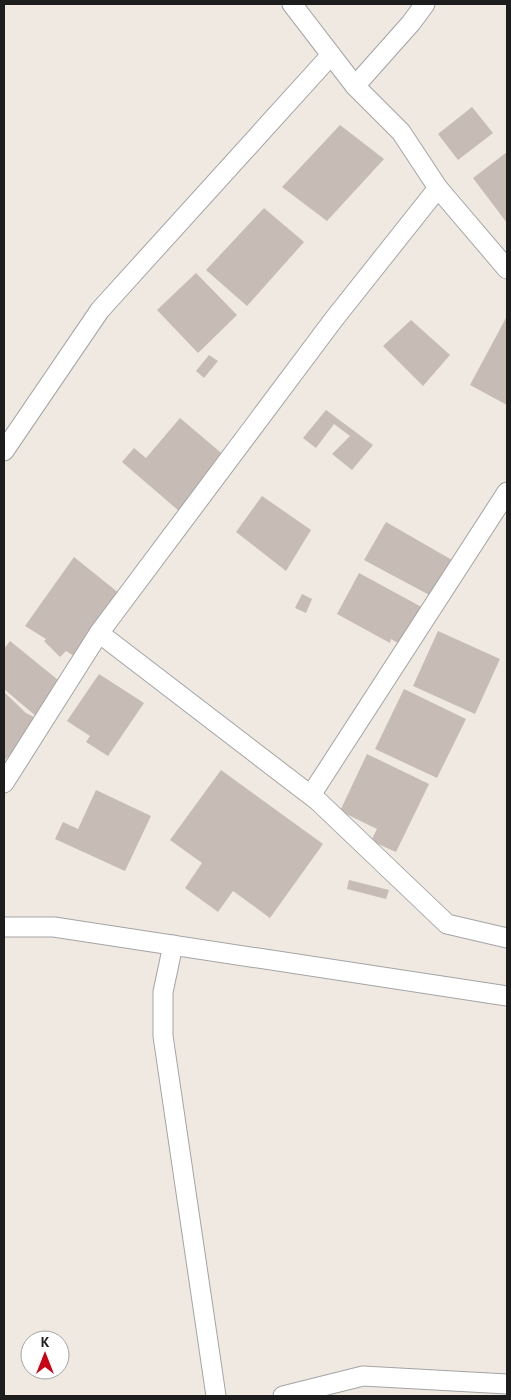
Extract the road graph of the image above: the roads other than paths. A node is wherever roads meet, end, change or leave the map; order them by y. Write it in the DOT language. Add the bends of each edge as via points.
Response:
graph roads {
  1 [pos="292,4"];
  2 [pos="425,4"];
  3 [pos="331,55"];
  4 [pos="355,86"];
  5 [pos="438,188"];
  6 [pos="507,269"];
  7 [pos="4,451"];
  8 [pos="507,492"];
  9 [pos="99,633"];
  10 [pos="4,783"];
  11 [pos="310,795"];
  12 [pos="4,927"];
  13 [pos="507,938"];
  14 [pos="173,945"];
  15 [pos="507,996"];
  16 [pos="507,1384"];
  17 [pos="216,1396"];
  18 [pos="283,1396"];
  1 -- 3 [label="street"];
  2 -- 4 [label="street"];
  3 -- 4 [label="street"];
  3 -- 7 [label="street" via="100,310"];
  4 -- 5 [label="street" via="401,132"];
  5 -- 6 [label="street"];
  5 -- 9 [label="street" via="334,319"];
  8 -- 11 [label="street"];
  9 -- 10 [label="street"];
  9 -- 11 [label="street"];
  11 -- 13 [label="street" via="447,924"];
  12 -- 14 [label="street" via="54,927"];
  14 -- 15 [label="street"];
  14 -- 17 [label="street" via="163,992 163,1036"];
  16 -- 18 [label="street" via="363,1376"];
}
